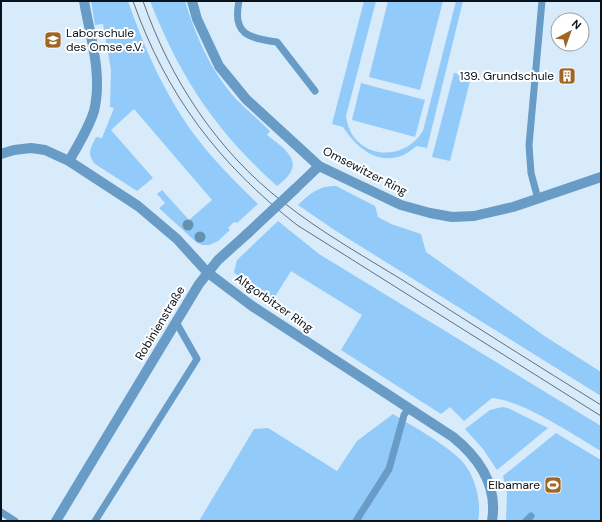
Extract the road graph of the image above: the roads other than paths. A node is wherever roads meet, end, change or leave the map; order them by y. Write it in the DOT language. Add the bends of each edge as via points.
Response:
graph roads {
  1 [pos="84,1"];
  2 [pos="192,1"];
  3 [pos="239,1"];
  4 [pos="542,1"];
  5 [pos="315,91"];
  6 [pos="1,154"];
  7 [pos="69,161"];
  8 [pos="319,166"];
  9 [pos="601,177"];
  10 [pos="538,199"];
  11 [pos="207,272"];
  12 [pos="176,322"];
  13 [pos="408,408"];
  14 [pos="1,512"];
  15 [pos="15,521"];
  16 [pos="56,521"];
  17 [pos="95,521"];
  18 [pos="356,521"];
  19 [pos="492,521"];
  1 -- 7 [label="street" via="97,89 94,112"];
  2 -- 8 [label="street, Omsewitzer Ring" via="197,19 220,66 246,100"];
  3 -- 5 [label="lane" via="236,15 242,31 253,38 277,42"];
  4 -- 10 [label="lane" via="529,145 531,172"];
  6 -- 7 [label="street, Altgorbitzer Ring" via="31,148 46,150"];
  7 -- 11 [label="street, Altgorbitzer Ring" via="157,221"];
  8 -- 10 [label="street, Omsewitzer Ring" via="401,205 452,217 474,216"];
  8 -- 11 [label="street, Robinienstraße, bridge"];
  9 -- 10 [label="street, Omsewitzer Ring"];
  11 -- 12 [label="street, Robinienstraße"];
  11 -- 13 [label="street, Altgorbitzer Ring" via="252,306"];
  12 -- 16 [label="street, Robinienstraße"];
  12 -- 17 [label="lane" via="197,359"];
  13 -- 18 [label="lane" via="389,469"];
  13 -- 19 [label="street, Altgorbitzer Ring" via="453,437 471,454 488,479 494,507"];
  14 -- 15 [label="lane"];
}
